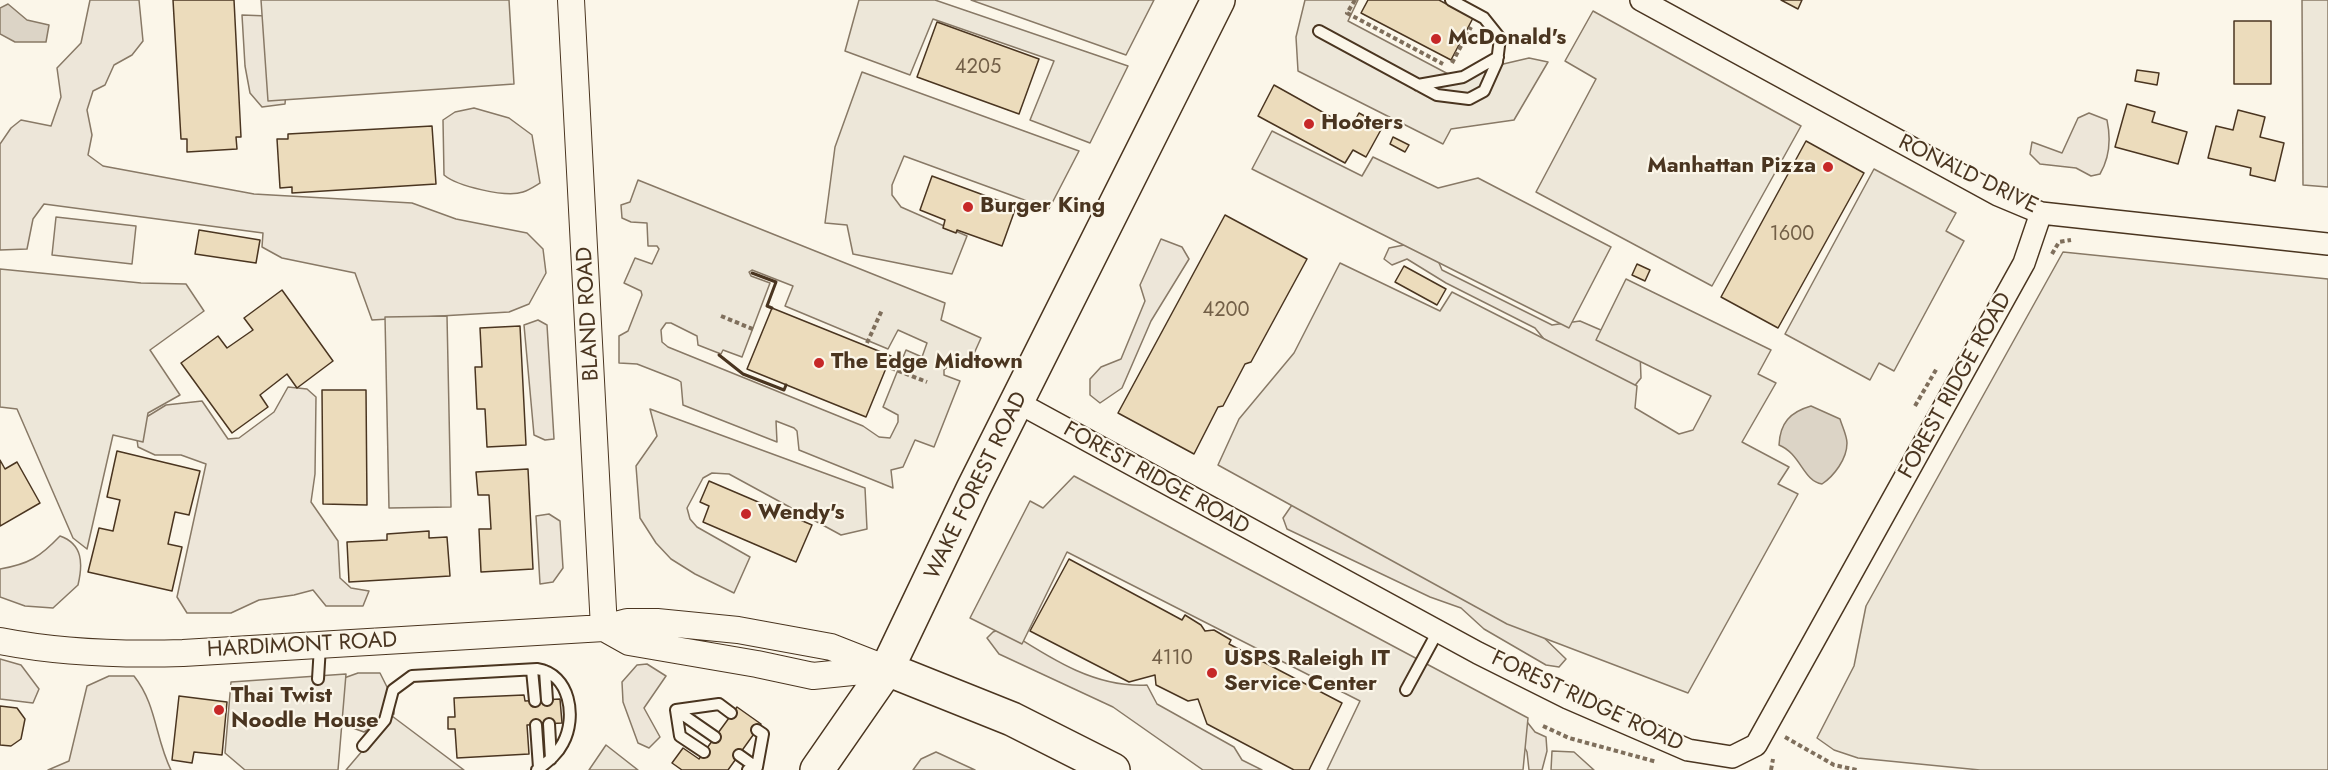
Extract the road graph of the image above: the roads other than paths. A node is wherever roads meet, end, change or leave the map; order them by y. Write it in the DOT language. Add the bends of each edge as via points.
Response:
graph roads {
  1 [pos="571,0"];
  2 [pos="1451,0"];
  3 [pos="1641,0"];
  4 [pos="1217,1"];
  5 [pos="1319,31"];
  6 [pos="1498,57"];
  7 [pos="1418,85"];
  8 [pos="2041,213"];
  9 [pos="2328,244"];
  10 [pos="1017,402"];
  11 [pos="604,628"];
  12 [pos="1438,631"];
  13 [pos="0,641"];
  14 [pos="320,645"];
  15 [pos="887,669"];
  16 [pos="532,670"];
  17 [pos="545,670"];
  18 [pos="318,679"];
  19 [pos="1406,690"];
  20 [pos="547,700"];
  21 [pos="535,701"];
  22 [pos="676,710"];
  23 [pos="732,713"];
  24 [pos="549,724"];
  25 [pos="537,725"];
  26 [pos="757,730"];
  27 [pos="715,737"];
  28 [pos="363,746"];
  29 [pos="704,752"];
  30 [pos="739,755"];
  31 [pos="551,759"];
  32 [pos="751,768"];
  33 [pos="538,769"];
  34 [pos="817,770"];
  35 [pos="1113,770"];
  1 -- 11 [label="street, BLAND ROAD"];
  2 -- 6 [label="lane" via="1484,18 1500,38"];
  3 -- 8 [label="street, RONALD DRIVE" via="1998,195"];
  4 -- 10 [label="main road, WAKE FOREST ROAD"];
  5 -- 7 [label="lane"];
  6 -- 7 [label="lane" via="1463,77"];
  6 -- 7 [label="lane" via="1484,91 1469,99 1437,95"];
  8 -- 9 [label="street, RONALD DRIVE"];
  8 -- 12 [label="street, FOREST RIDGE ROAD" via="2024,262 1756,745 1732,757 1688,750 1568,698"];
  10 -- 12 [label="street, FOREST RIDGE ROAD"];
  10 -- 15 [label="main road, WAKE FOREST ROAD"];
  11 -- 14 [label="street, HARDIMONT ROAD"];
  11 -- 15 [label="street, HARDIMONT ROAD" via="627,622 657,622 738,630 831,647"];
  12 -- 19 [label="lane"];
  13 -- 14 [label="street, HARDIMONT ROAD" via="129,655"];
  14 -- 18 [label="lane"];
  15 -- 34 [label="main road, WAKE FOREST ROAD"];
  15 -- 35 [label="main road" via="1012,719"];
  16 -- 17 [label="lane"];
  16 -- 21 [label="lane"];
  16 -- 28 [label="lane" via="412,676 393,690 385,720"];
  17 -- 20 [label="lane"];
  17 -- 31 [label="lane" via="567,692 570,727"];
  22 -- 23 [label="lane" via="720,704"];
  22 -- 27 [label="lane"];
  22 -- 29 [label="lane" via="680,736"];
  24 -- 31 [label="lane"];
  25 -- 33 [label="lane"];
  26 -- 32 [label="lane" via="763,734 757,767"];
  30 -- 32 [label="lane"];
  31 -- 33 [label="lane"];
}
